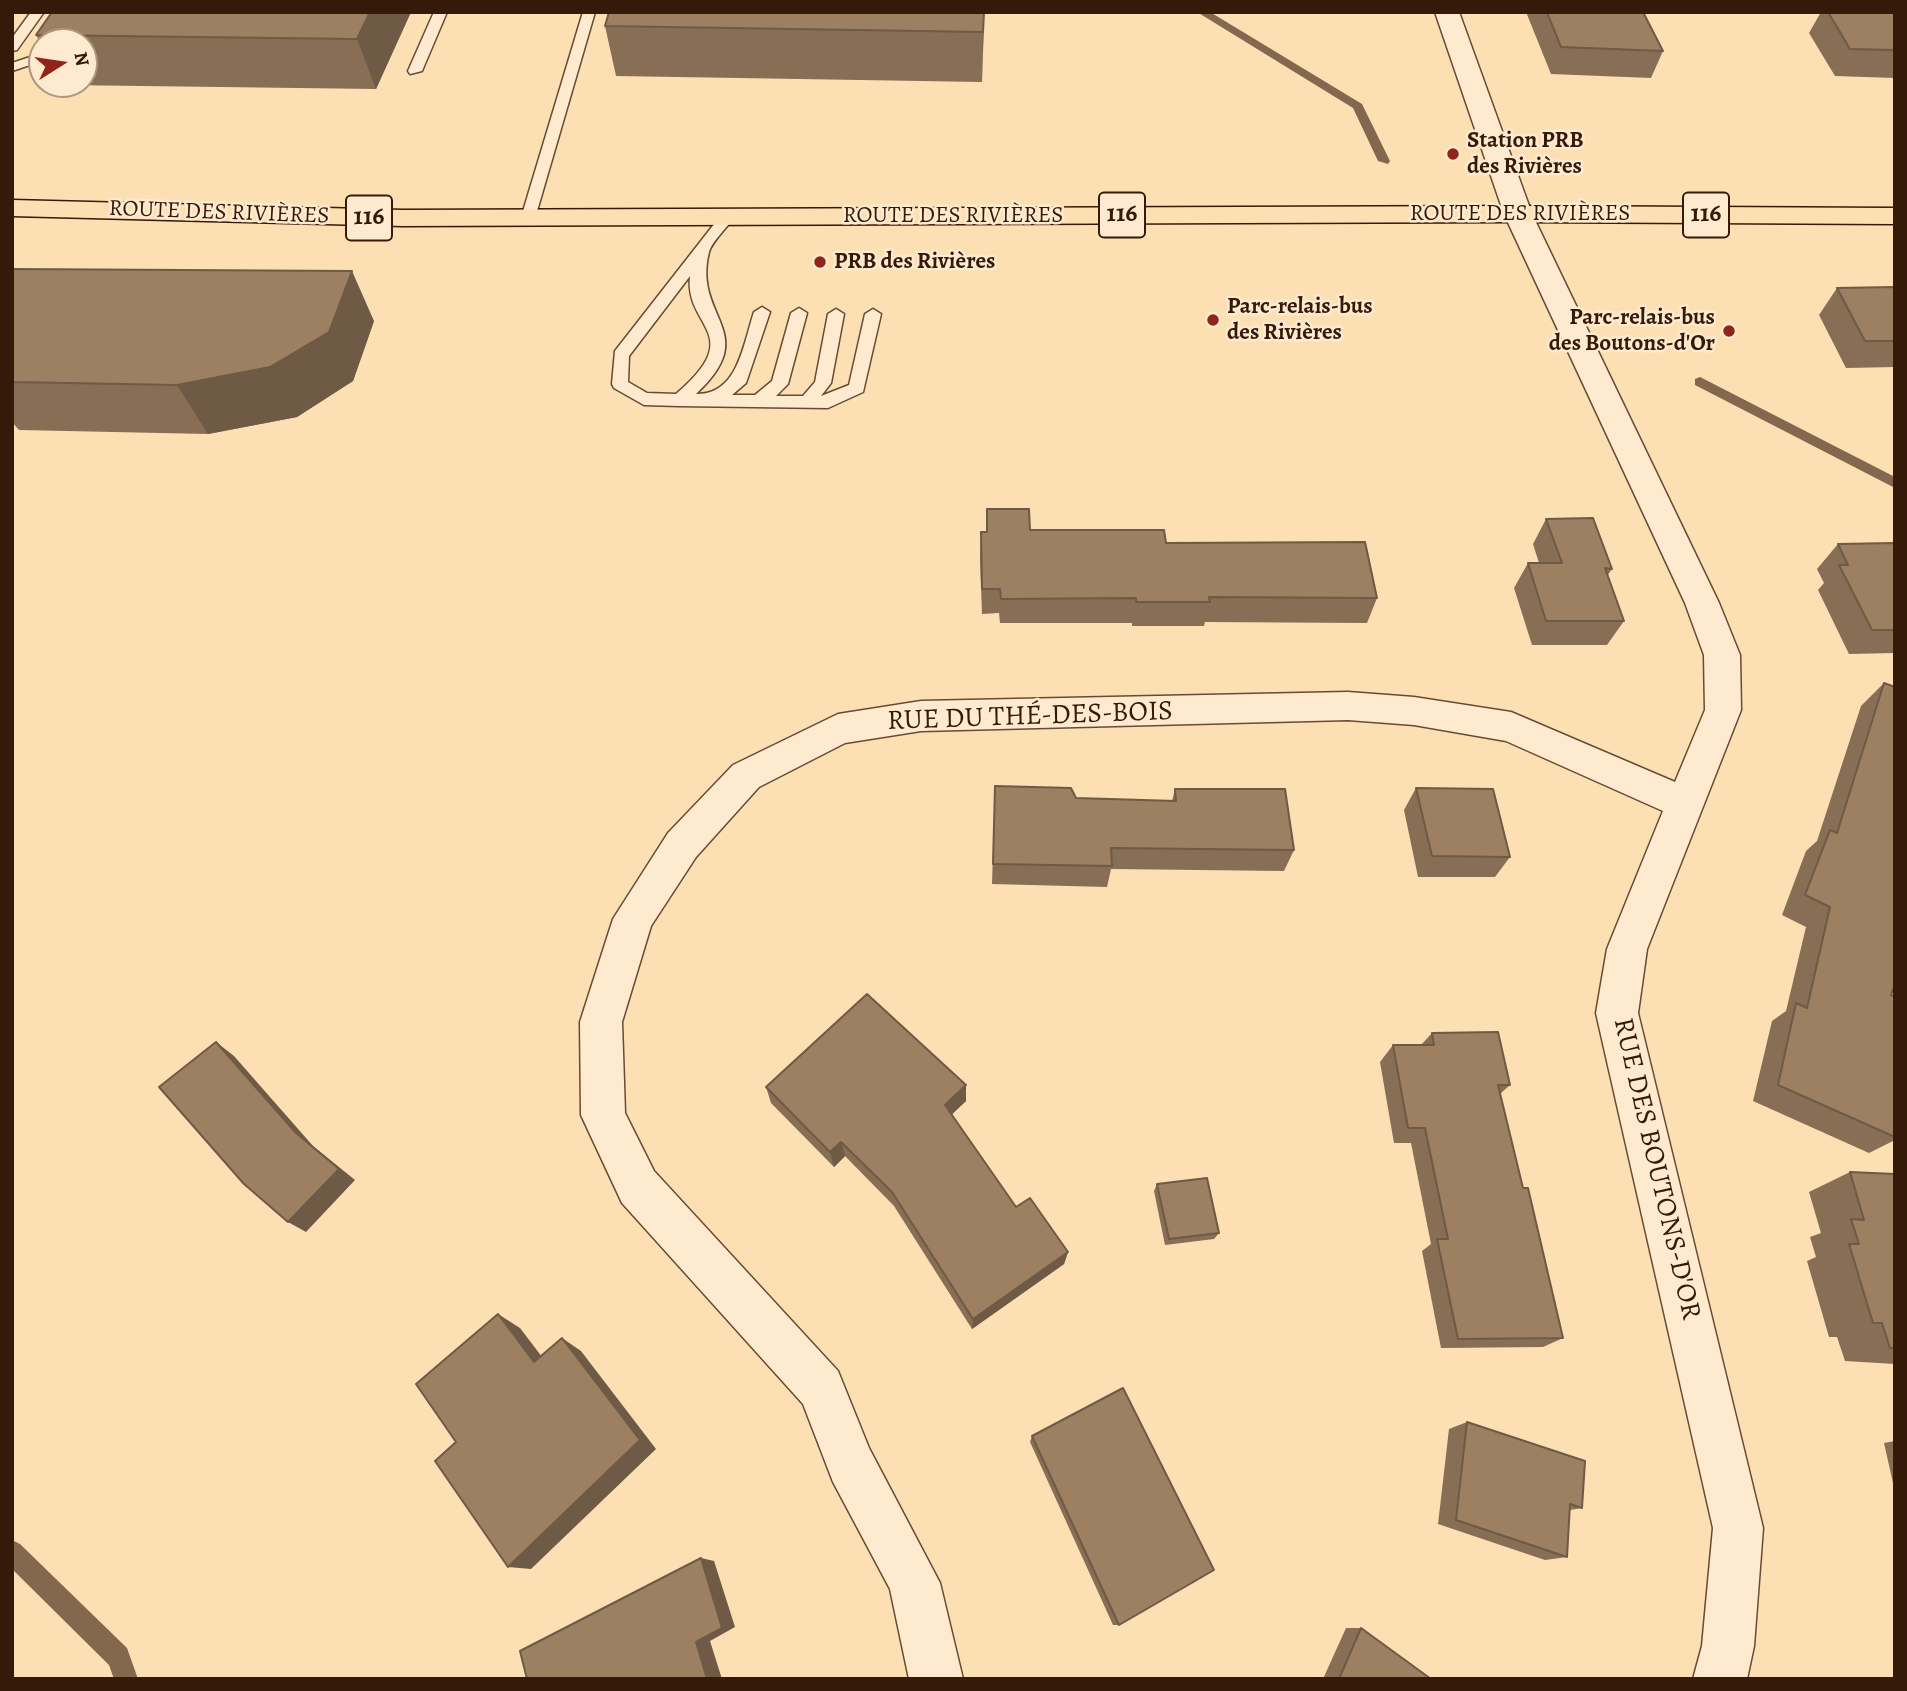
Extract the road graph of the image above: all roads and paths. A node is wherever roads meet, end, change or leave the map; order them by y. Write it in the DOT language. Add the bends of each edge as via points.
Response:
graph roads {
  1 [pos="38,12"];
  2 [pos="441,12"];
  3 [pos="589,12"];
  4 [pos="1447,12"];
  5 [pos="12,47"];
  6 [pos="415,71"];
  7 [pos="12,208"];
  8 [pos="1518,214"];
  9 [pos="1895,216"];
  10 [pos="727,217"];
  11 [pos="527,218"];
  12 [pos="703,248"];
  13 [pos="762,312"];
  14 [pos="799,313"];
  15 [pos="836,314"];
  16 [pos="873,314"];
  17 [pos="679,400"];
  18 [pos="713,400"];
  19 [pos="758,401"];
  20 [pos="807,402"];
  21 [pos="1686,804"];
  22 [pos="936,1679"];
  23 [pos="1720,1679"];
  1 -- 5 [label="lane"];
  2 -- 6 [label="lane"];
  3 -- 11 [label="lane"];
  4 -- 8 [label="street, RUE DES BOUTONS-D'OR"];
  7 -- 11 [label="main road, ROUTE DES RIVIÈRES / 116"];
  8 -- 9 [label="main road, ROUTE DES RIVIÈRES / 116"];
  8 -- 10 [label="main road, ROUTE DES RIVIÈRES / 116"];
  8 -- 21 [label="street, RUE DES BOUTONS-D'OR" via="1702,603 1722,655 1723,710"];
  10 -- 11 [label="main road, ROUTE DES RIVIÈRES / 116"];
  10 -- 12 [label="lane"];
  12 -- 17 [label="lane" via="697,284 717,329 718,349 704,380"];
  12 -- 17 [label="lane" via="621,355 620,384 644,399"];
  13 -- 18 [label="lane" via="738,383"];
  14 -- 19 [label="lane" via="780,384"];
  15 -- 20 [label="lane" via="823,383"];
  16 -- 20 [label="lane" via="857,388 828,402"];
  17 -- 18 [label="lane"];
  18 -- 19 [label="lane"];
  19 -- 20 [label="lane"];
  21 -- 22 [label="street, RUE DU THÉ-DES-BOIS" via="1510,727 1414,710 1348,706 920,716 838,729 746,776 682,845 633,919 601,1022 603,1115 638,1187 821,1388 851,1464 914,1583"];
  21 -- 23 [label="street, RUE DES BOUTONS-D'OR" via="1627,949 1617,1013 1738,1528 1728,1646"];
}
